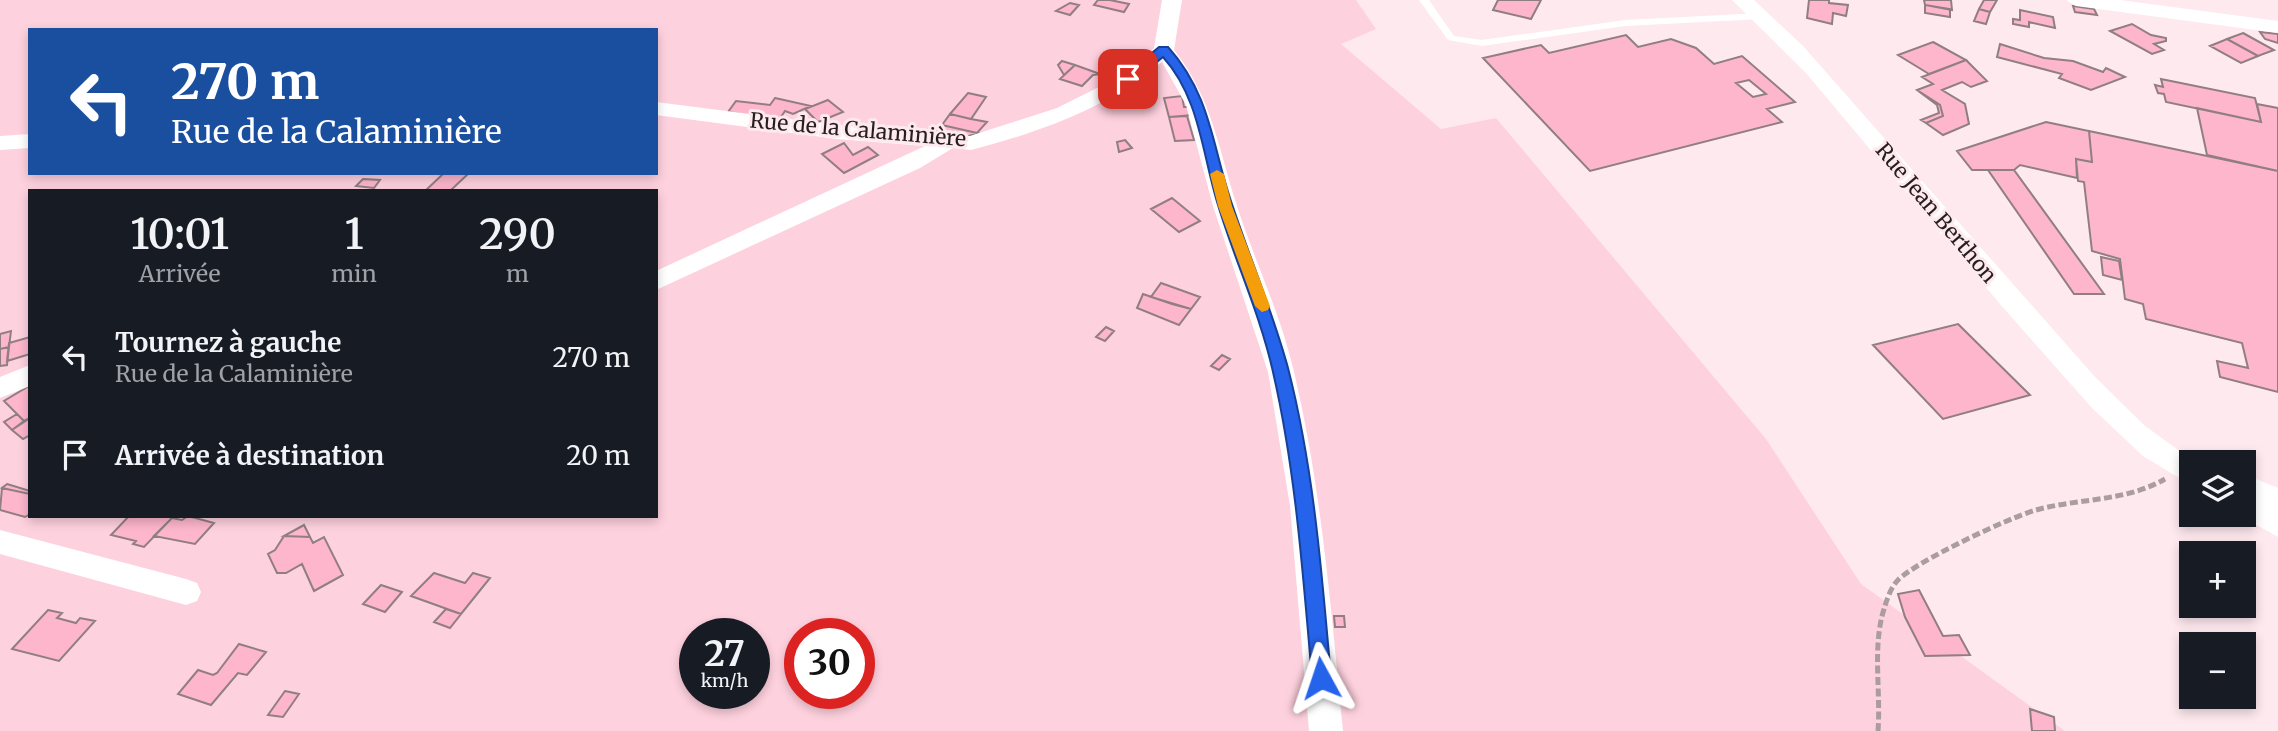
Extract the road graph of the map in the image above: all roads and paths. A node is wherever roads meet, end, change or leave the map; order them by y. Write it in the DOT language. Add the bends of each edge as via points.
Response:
graph roads {
  1 [pos="1172,0"];
  2 [pos="1424,0"];
  3 [pos="1742,0"];
  4 [pos="2076,0"];
  5 [pos="1762,16"];
  6 [pos="2278,27"];
  7 [pos="1164,50"];
  8 [pos="658,108"];
  9 [pos="28,141"];
  10 [pos="950,141"];
  11 [pos="0,143"];
  12 [pos="658,280"];
  13 [pos="28,376"];
  14 [pos="0,388"];
  15 [pos="2179,463"];
  16 [pos="2179,473"];
  17 [pos="2256,491"];
  18 [pos="2278,501"];
  19 [pos="2256,511"];
  20 [pos="2278,525"];
  21 [pos="0,542"];
  22 [pos="186,592"];
  23 [pos="1326,731"];
  24 [pos="1878,731"];
  1 -- 7 [label="street"];
  2 -- 5 [label="lane" via="1451,38 1482,43 1625,23"];
  3 -- 5 [label="street, Rue Jean Berthon"];
  4 -- 6 [label="street"];
  5 -- 15 [label="street, Rue Jean Berthon" via="1842,101 1980,267 2088,387 2151,450"];
  7 -- 10 [label="street, Rue de la Calaminière" via="1128,79 1065,113 971,143"];
  7 -- 23 [label="street" via="1181,69 1198,102 1225,206 1258,292 1280,369 1295,437"];
  8 -- 10 [label="street, Rue de la Calaminière" via="837,132"];
  9 -- 11 [label="street"];
  10 -- 12 [label="street" via="912,163"];
  13 -- 14 [label="street"];
  16 -- 24 [label="path" via="2142,489 2030,513 1898,580 1885,595 1880,622"];
  17 -- 18 [label="street"];
  19 -- 20 [label="street"];
  21 -- 22 [label="street"];
}
